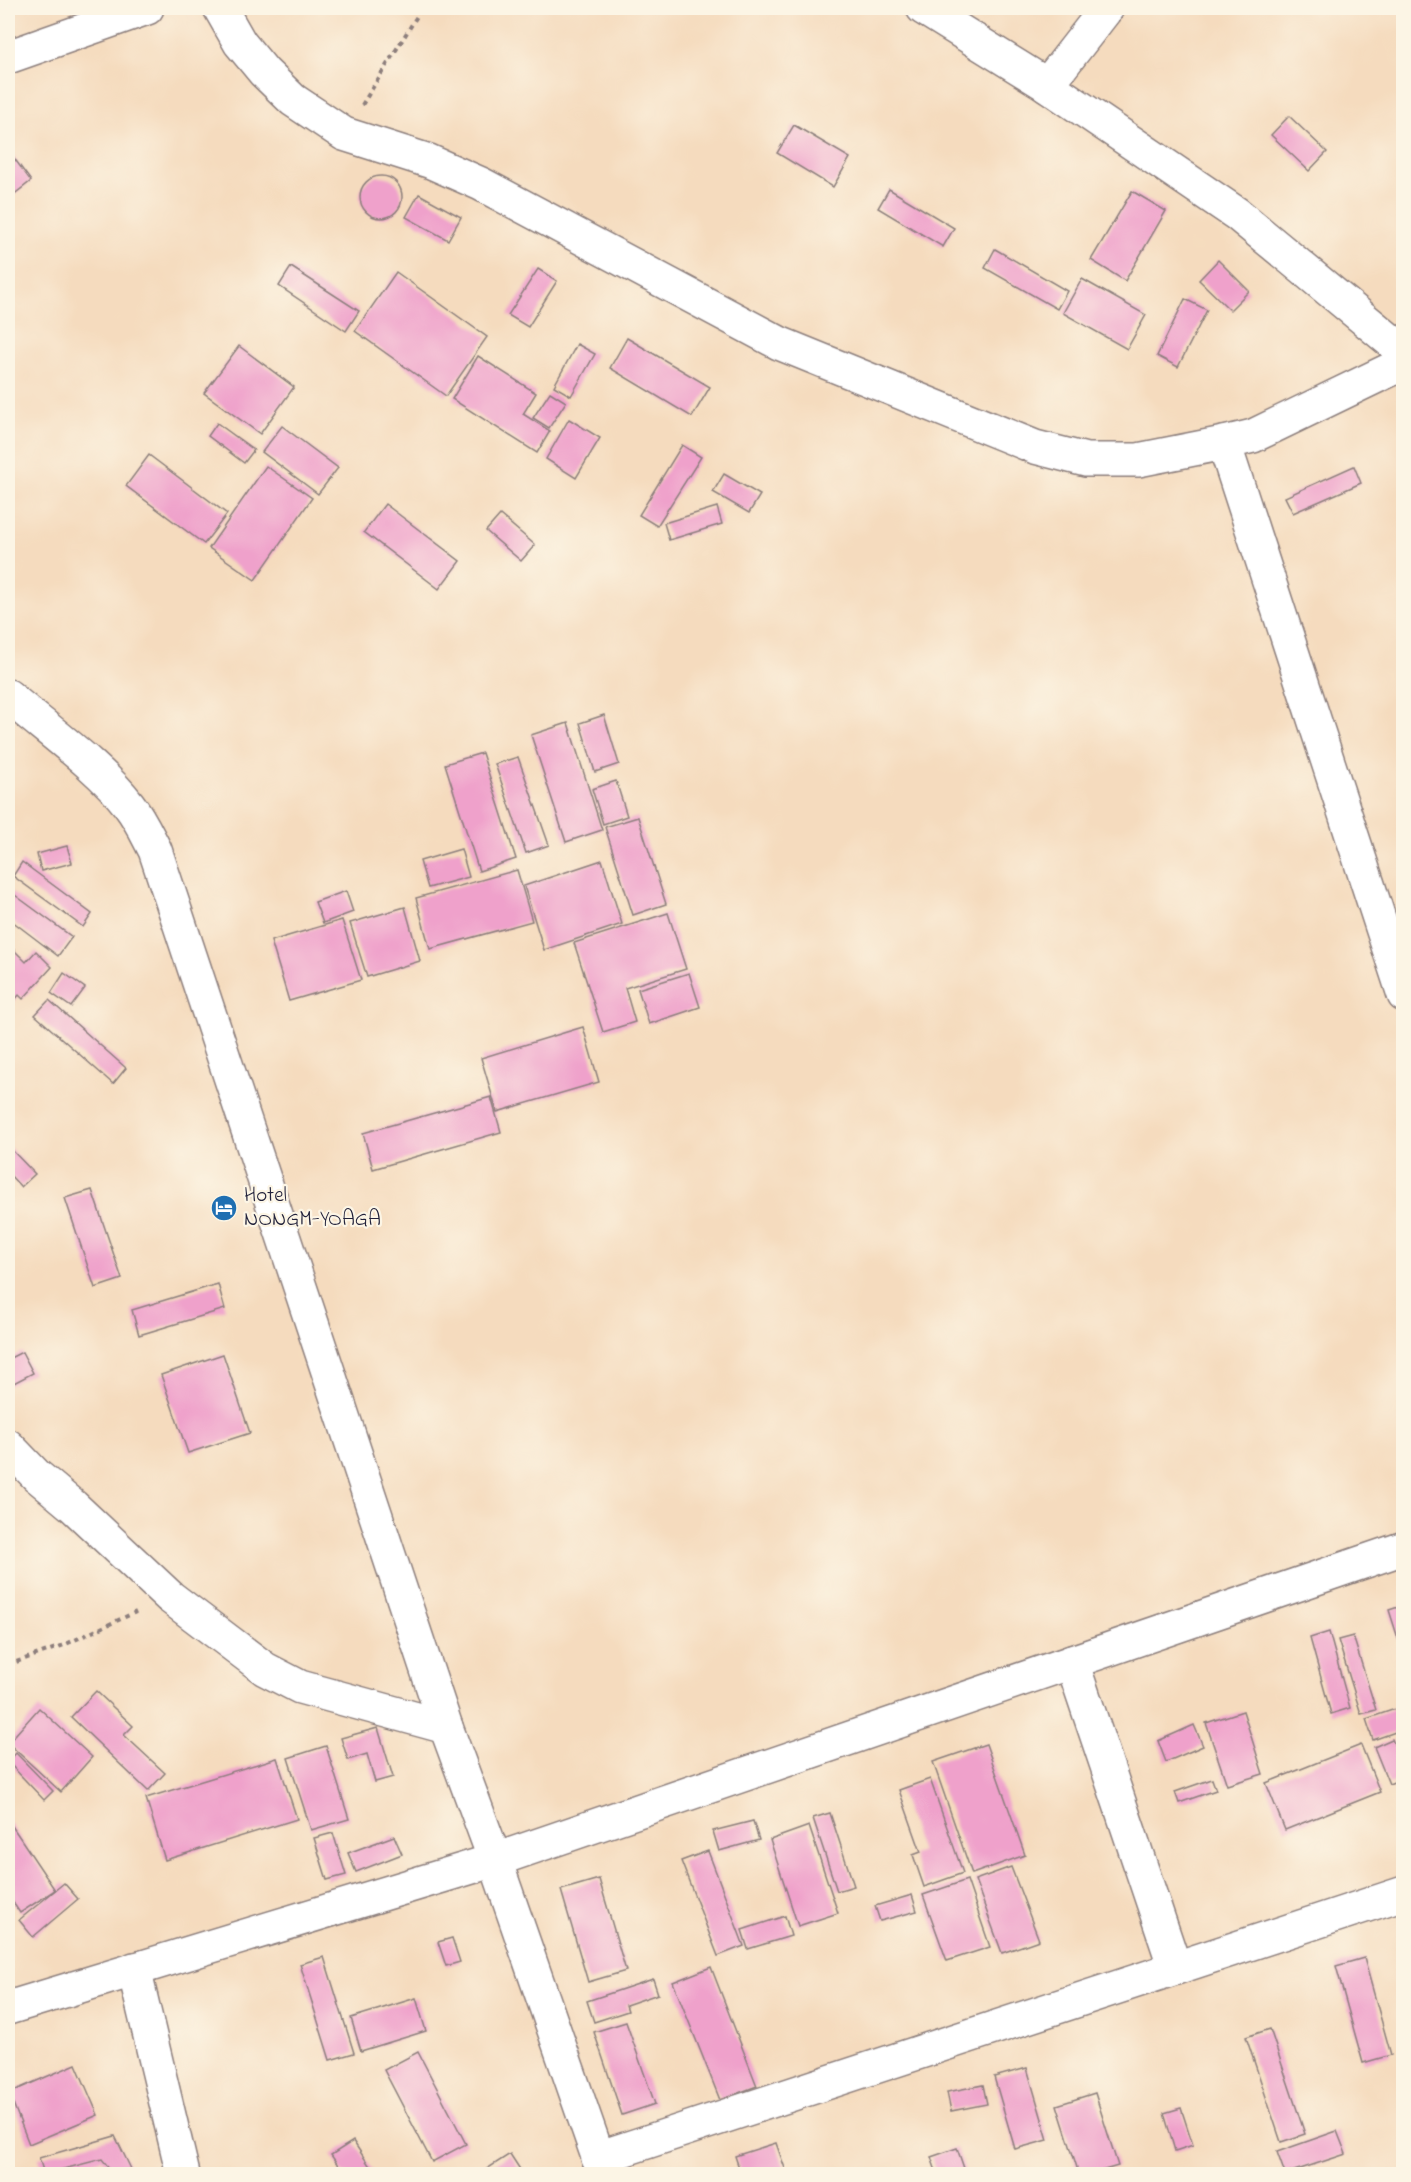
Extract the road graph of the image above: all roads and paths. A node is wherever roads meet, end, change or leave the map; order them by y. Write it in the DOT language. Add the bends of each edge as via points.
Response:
graph roads {
  1 [pos="147,8"];
  2 [pos="220,8"];
  3 [pos="422,8"];
  4 [pos="923,8"];
  5 [pos="1107,8"];
  6 [pos="8,57"];
  7 [pos="1047,85"];
  8 [pos="344,134"];
  9 [pos="1404,352"];
  10 [pos="1404,363"];
  11 [pos="1224,443"];
  12 [pos="8,696"];
  13 [pos="1404,995"];
  14 [pos="8,1446"];
  15 [pos="1404,1548"];
  16 [pos="170,1597"];
  17 [pos="1072,1662"];
  18 [pos="8,1665"];
  19 [pos="446,1726"];
  20 [pos="495,1860"];
  21 [pos="1404,1893"];
  22 [pos="1175,1968"];
  23 [pos="134,1969"];
  24 [pos="8,2008"];
  25 [pos="601,2166"];
  26 [pos="183,2175"];
  1 -- 6 [label="street"];
  2 -- 8 [label="street" via="240,43 264,72 293,100"];
  3 -- 8 [label="path"];
  4 -- 7 [label="street"];
  5 -- 7 [label="street"];
  7 -- 9 [label="street" via="1237,214"];
  8 -- 11 [label="street" via="429,161 481,184 779,343 1035,447 1086,459 1138,460"];
  10 -- 11 [label="street" via="1253,436"];
  11 -- 13 [label="street"];
  12 -- 19 [label="street" via="110,784 143,825 154,850"];
  14 -- 16 [label="street"];
  15 -- 17 [label="street"];
  16 -- 18 [label="path" via="64,1645"];
  16 -- 19 [label="street" via="265,1669 300,1687"];
  17 -- 20 [label="street"];
  17 -- 22 [label="street"];
  19 -- 20 [label="street"];
  20 -- 23 [label="street"];
  20 -- 25 [label="street"];
  21 -- 22 [label="street"];
  22 -- 25 [label="street"];
  23 -- 24 [label="street"];
  23 -- 26 [label="street"];
}
